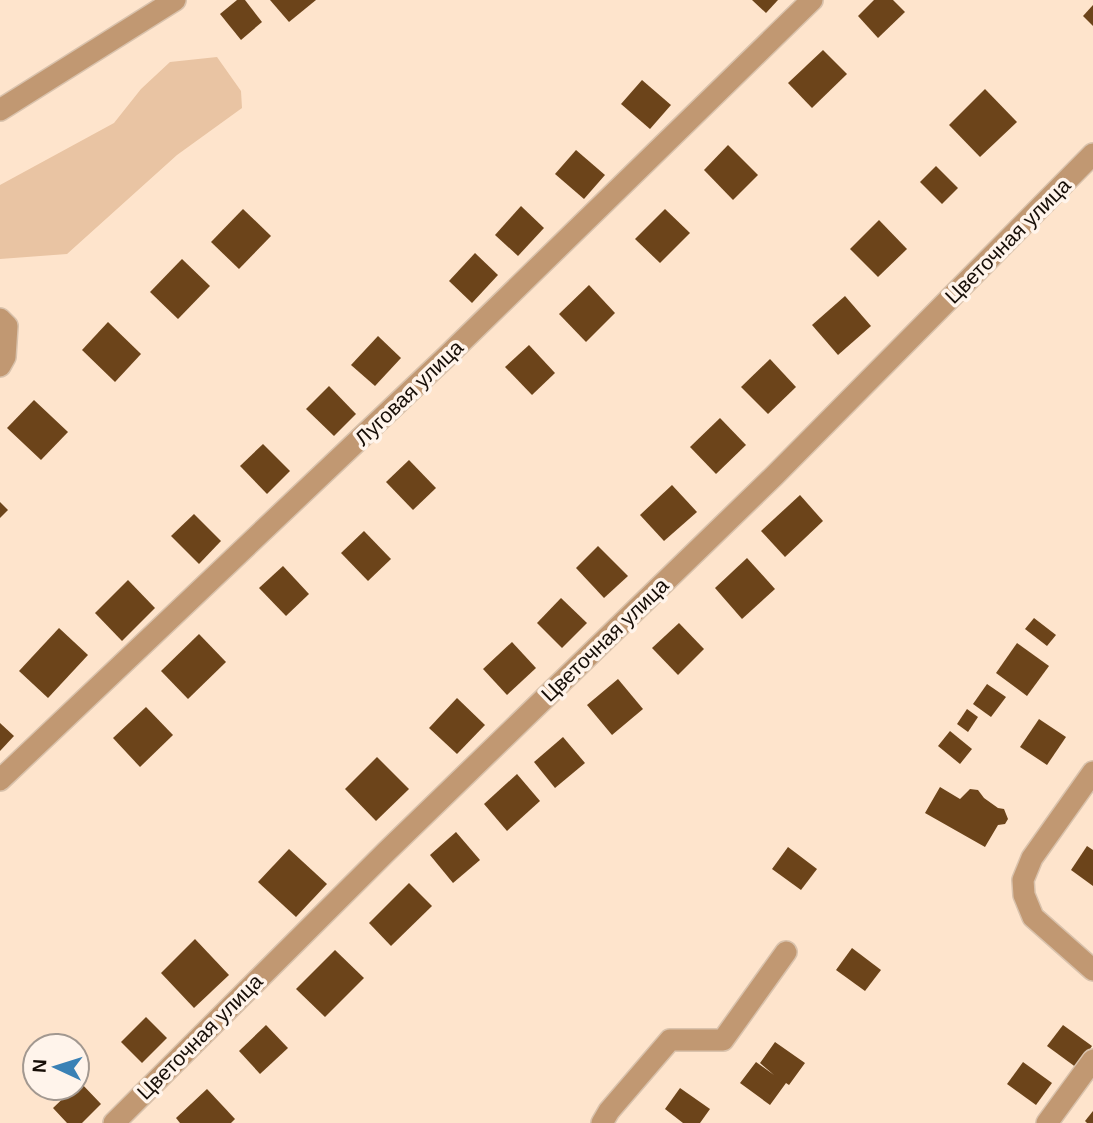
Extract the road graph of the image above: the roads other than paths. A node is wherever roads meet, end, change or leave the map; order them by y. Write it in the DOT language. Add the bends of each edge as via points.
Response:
graph roads {
  1 [pos="175,0"];
  2 [pos="812,0"];
  3 [pos="0,110"];
  4 [pos="1093,154"];
  5 [pos="0,319"];
  6 [pos="0,366"];
  7 [pos="1093,772"];
  8 [pos="0,780"];
  9 [pos="786,952"];
  10 [pos="1093,970"];
  11 [pos="1093,1060"];
  12 [pos="114,1123"];
  13 [pos="602,1123"];
  14 [pos="1047,1123"];
  1 -- 3 [label="street"];
  2 -- 8 [label="street, Луговая улица" via="447,356"];
  4 -- 12 [label="street, Цветочная улица" via="774,476"];
  5 -- 6 [label="street" via="6,326 5,357"];
  7 -- 10 [label="street" via="1032,858 1023,880 1033,917"];
  9 -- 13 [label="street" via="723,1040 670,1040"];
  11 -- 14 [label="street"];
}
